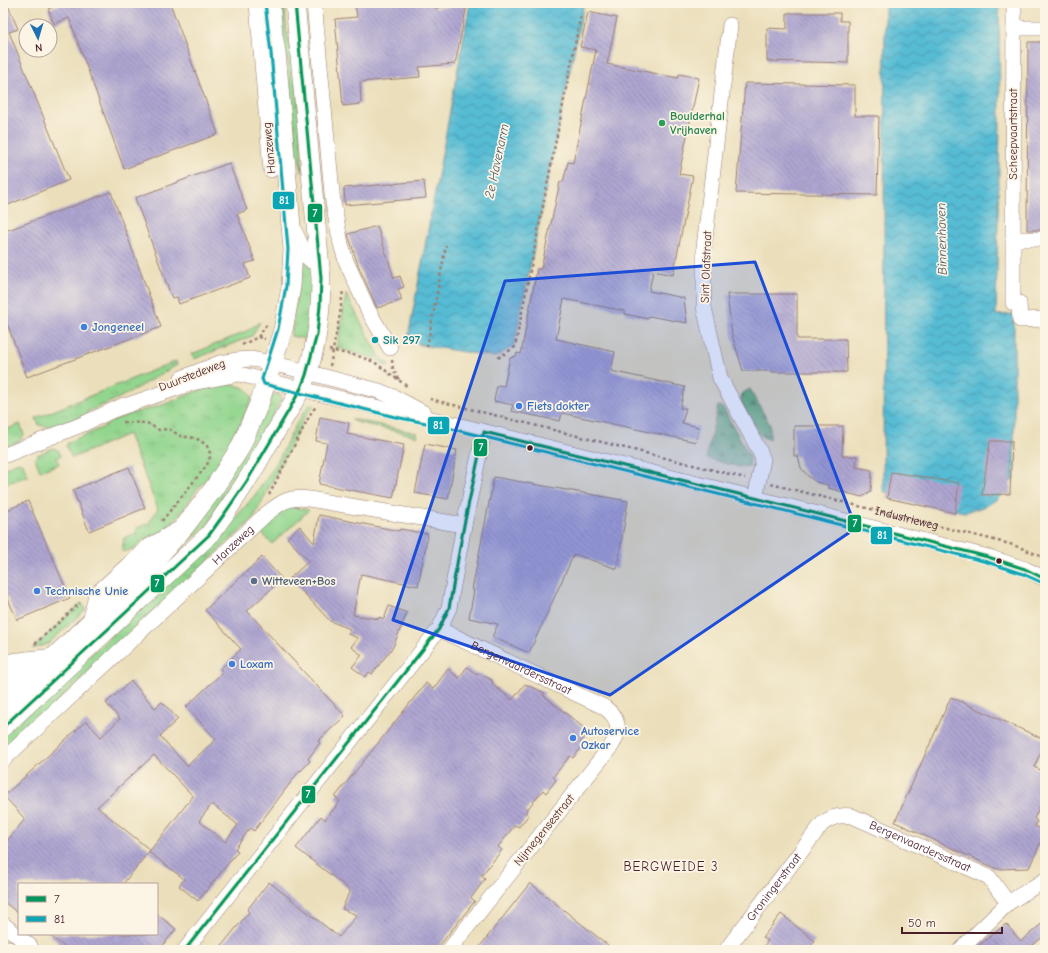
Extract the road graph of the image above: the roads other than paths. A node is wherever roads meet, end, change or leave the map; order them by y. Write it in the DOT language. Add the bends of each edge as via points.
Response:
graph roads {
  1 [pos="257,3"];
  2 [pos="270,3"];
  3 [pos="295,3"];
  4 [pos="314,3"];
  5 [pos="1014,3"];
  6 [pos="730,25"];
  7 [pos="1014,28"];
  8 [pos="1045,28"];
  9 [pos="271,170"];
  10 [pos="292,226"];
  11 [pos="1013,240"];
  12 [pos="1045,240"];
  13 [pos="319,262"];
  14 [pos="1045,320"];
  15 [pos="390,348"];
  16 [pos="270,372"];
  17 [pos="304,380"];
  18 [pos="437,420"];
  19 [pos="484,432"];
  20 [pos="3,456"];
  21 [pos="756,498"];
  22 [pos="464,525"];
  23 [pos="185,526"];
  24 [pos="1045,579"];
  25 [pos="90,623"];
  26 [pos="439,629"];
  27 [pos="56,656"];
  28 [pos="28,659"];
  29 [pos="3,662"];
  30 [pos="3,682"];
  31 [pos="3,704"];
  32 [pos="604,707"];
  33 [pos="3,727"];
  34 [pos="3,760"];
  35 [pos="822,824"];
  36 [pos="1045,880"];
  37 [pos="1008,903"];
  38 [pos="3,924"];
  39 [pos="3,947"];
  40 [pos="11,950"];
  41 [pos="32,950"];
  42 [pos="185,950"];
  43 [pos="449,950"];
  44 [pos="726,950"];
  45 [pos="960,950"];
  1 -- 9 [label="street, Hanzeweg"];
  2 -- 10 [label="main road, Hanzeweg"];
  3 -- 13 [label="main road, Hanzeweg"];
  4 -- 15 [label="street" via="332,203 341,244 368,310"];
  5 -- 7 [label="street, Scheepvaartstraat"];
  6 -- 21 [label="street, Sint Olafstraat" via="704,247 704,307 720,378 763,460"];
  7 -- 8 [label="street"];
  7 -- 11 [label="street, Scheepvaartstraat"];
  10 -- 13 [label="street, Hanzeweg" via="306,256 313,262"];
  10 -- 16 [label="main road, Hanzeweg" via="290,287 283,330"];
  11 -- 12 [label="street"];
  11 -- 14 [label="street, Scheepvaartstraat" via="1013,303 1019,303 1020,320"];
  13 -- 17 [label="main road, Hanzeweg" via="321,278 318,332"];
  16 -- 17 [label="street, Industrieweg"];
  16 -- 20 [label="street, Duurstedeweg" via="252,359 220,362 165,385 116,415 83,424"];
  16 -- 23 [label="main road, Hanzeweg" via="240,448"];
  17 -- 18 [label="street, Industrieweg" via="323,394"];
  17 -- 18 [label="street, Industrieweg" via="327,378 388,394"];
  17 -- 33 [label="main road, Hanzeweg" via="252,473 209,535"];
  18 -- 19 [label="street, Industrieweg"];
  19 -- 21 [label="street, Industrieweg"];
  19 -- 22 [label="street"];
  21 -- 24 [label="street, Industrieweg" via="1001,561"];
  22 -- 26 [label="street" via="449,608"];
  22 -- 34 [label="street, Hanzeweg" via="300,498 276,505"];
  23 -- 25 [label="main road, Hanzeweg" via="157,558"];
  23 -- 25 [label="street, Hanzeweg" via="148,547 96,594"];
  25 -- 27 [label="main road, Hanzeweg"];
  26 -- 32 [label="street, Bergenvaardersstraat"];
  26 -- 42 [label="street"];
  27 -- 28 [label="street"];
  27 -- 31 [label="main road, Hanzeweg"];
  28 -- 29 [label="street"];
  28 -- 30 [label="street"];
  32 -- 43 [label="street, Nijmegensestraat" via="613,714 617,724 618,734 612,745"];
  35 -- 37 [label="street, Bergenvaardersstraat" via="840,815 852,816 989,877"];
  35 -- 44 [label="street, Groningerstraat"];
  36 -- 37 [label="street"];
  37 -- 45 [label="street"];
  38 -- 41 [label="street"];
  39 -- 40 [label="street"];
}
